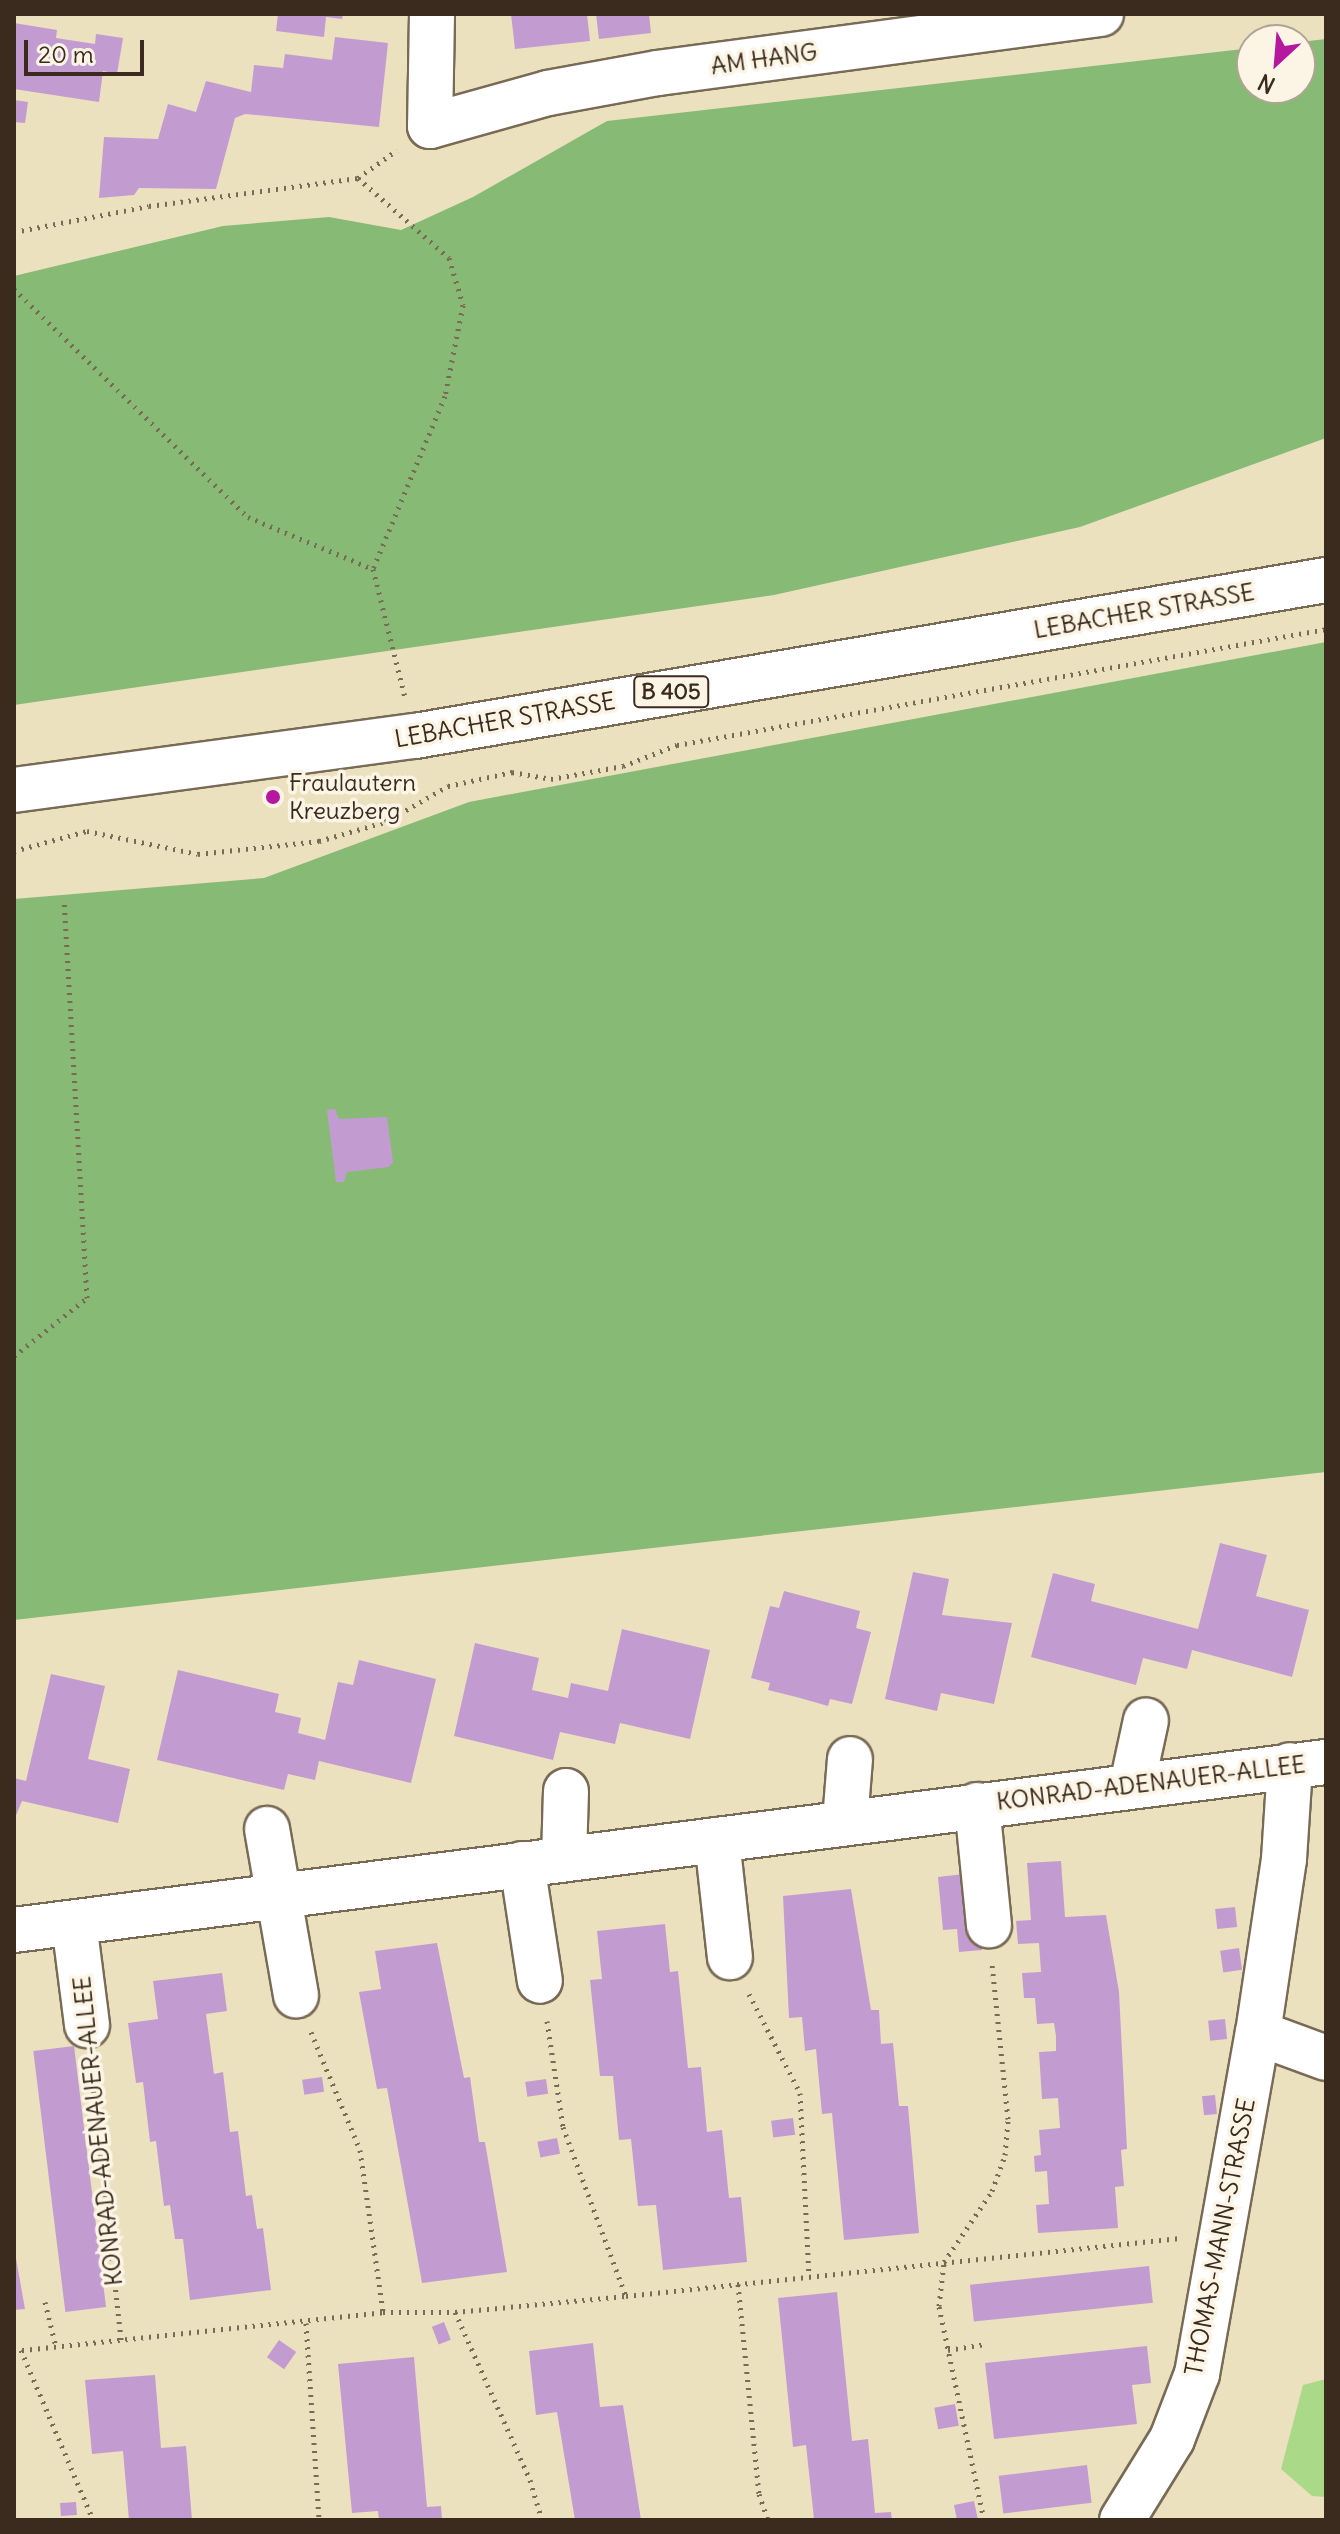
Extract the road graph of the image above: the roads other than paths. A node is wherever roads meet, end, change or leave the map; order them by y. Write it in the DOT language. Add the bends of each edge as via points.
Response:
graph roads {
  1 [pos="432,14"];
  2 [pos="1101,14"];
  3 [pos="1326,580"];
  4 [pos="14,790"];
  5 [pos="1146,1720"];
  6 [pos="850,1759"];
  7 [pos="1308,1764"];
  8 [pos="1132,1785"];
  9 [pos="566,1791"];
  10 [pos="977,1805"];
  11 [pos="845,1821"];
  12 [pos="267,1829"];
  13 [pos="717,1840"];
  14 [pos="564,1858"];
  15 [pos="522,1864"];
  16 [pos="279,1894"];
  17 [pos="74,1923"];
  18 [pos="989,1925"];
  19 [pos="14,1930"];
  20 [pos="730,1957"];
  21 [pos="540,1981"];
  22 [pos="296,1996"];
  23 [pos="87,2025"];
  24 [pos="1258,2033"];
  25 [pos="1326,2058"];
  26 [pos="1122,2520"];
  1 -- 2 [label="street, AM HANG" via="430,126 548,93 658,73"];
  3 -- 4 [label="street, LEBACHER STRASSE / B 405" via="415,736"];
  5 -- 8 [label="street"];
  6 -- 11 [label="street"];
  7 -- 8 [label="street, KONRAD-ADENAUER-ALLEE"];
  7 -- 24 [label="street, THOMAS-MANN-STRASSE" via="1284,1859"];
  8 -- 10 [label="street, KONRAD-ADENAUER-ALLEE"];
  9 -- 14 [label="street"];
  10 -- 11 [label="street, KONRAD-ADENAUER-ALLEE"];
  10 -- 18 [label="street, KONRAD-ADENAUER-ALLEE"];
  11 -- 13 [label="street, KONRAD-ADENAUER-ALLEE"];
  12 -- 16 [label="street"];
  13 -- 14 [label="street, KONRAD-ADENAUER-ALLEE"];
  13 -- 20 [label="street"];
  14 -- 15 [label="street, KONRAD-ADENAUER-ALLEE"];
  15 -- 16 [label="street, KONRAD-ADENAUER-ALLEE"];
  15 -- 21 [label="street"];
  16 -- 17 [label="street, KONRAD-ADENAUER-ALLEE"];
  16 -- 22 [label="street"];
  17 -- 19 [label="street, KONRAD-ADENAUER-ALLEE"];
  17 -- 23 [label="street, KONRAD-ADENAUER-ALLEE"];
  24 -- 25 [label="street"];
  24 -- 26 [label="street, THOMAS-MANN-STRASSE" via="1197,2374 1172,2439"];
}
